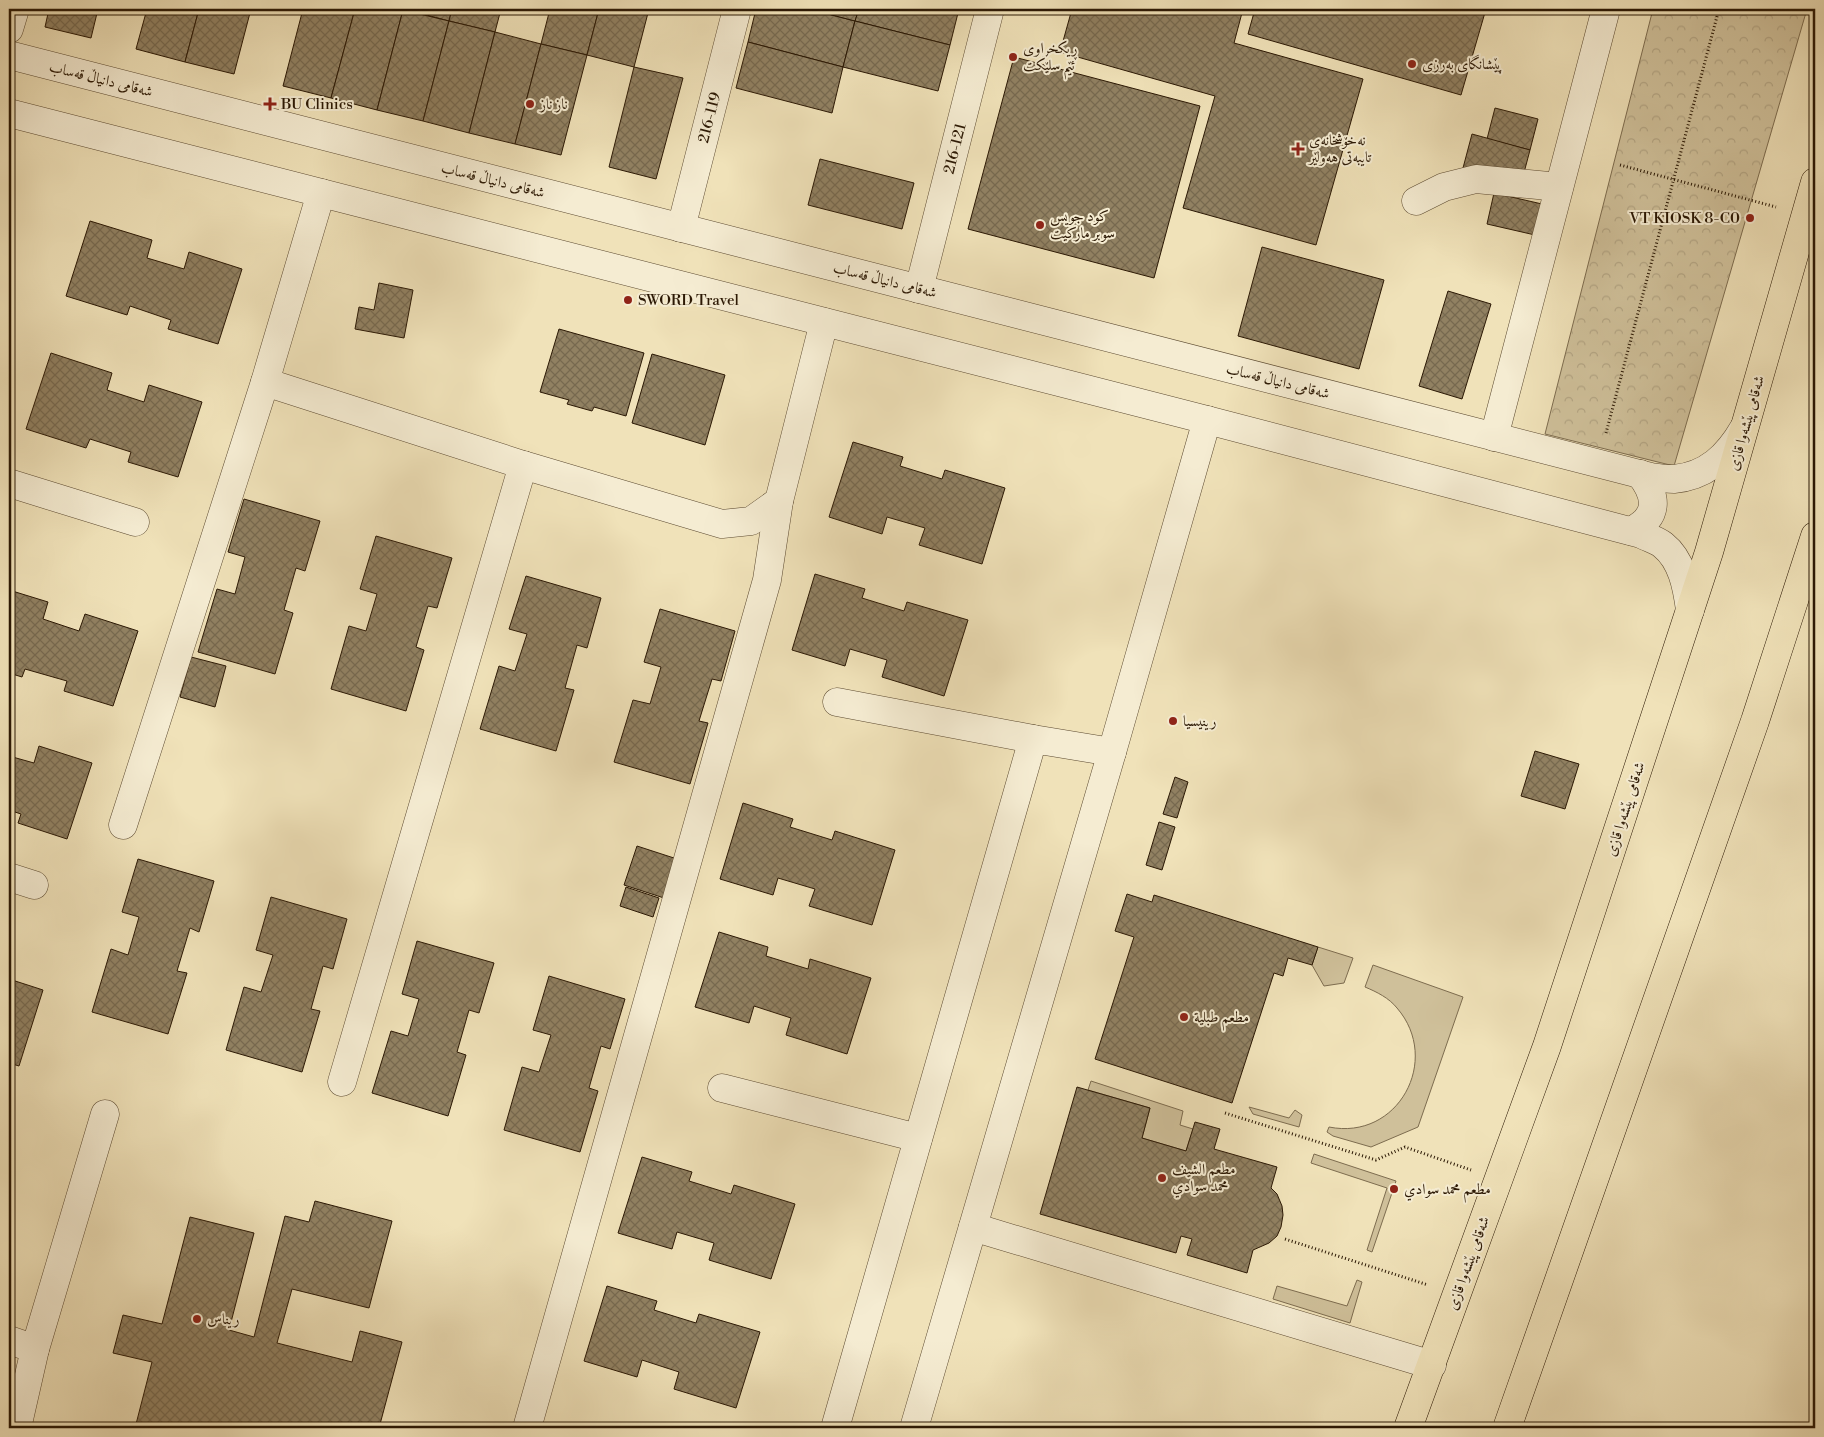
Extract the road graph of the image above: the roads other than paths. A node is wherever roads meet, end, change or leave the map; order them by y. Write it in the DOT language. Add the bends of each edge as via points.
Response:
graph roads {
  1 [pos="15,9"];
  2 [pos="737,9"];
  3 [pos="990,9"];
  4 [pos="1606,9"];
  5 [pos="9,29"];
  6 [pos="9,55"];
  7 [pos="9,113"];
  8 [pos="1815,182"];
  9 [pos="1559,186"];
  10 [pos="321,193"];
  11 [pos="1416,201"];
  12 [pos="681,228"];
  13 [pos="919,289"];
  14 [pos="824,322"];
  15 [pos="265,382"];
  16 [pos="1206,420"];
  17 [pos="1744,427"];
  18 [pos="1494,437"];
  19 [pos="523,465"];
  20 [pos="1640,474"];
  21 [pos="9,483"];
  22 [pos="778,501"];
  23 [pos="135,522"];
  24 [pos="1631,531"];
  25 [pos="1815,536"];
  26 [pos="1690,610"];
  27 [pos="836,702"];
  28 [pos="1033,739"];
  29 [pos="1112,752"];
  30 [pos="123,825"];
  31 [pos="342,1082"];
  32 [pos="722,1088"];
  33 [pos="105,1114"];
  34 [pos="918,1138"];
  35 [pos="973,1227"];
  36 [pos="9,1340"];
  37 [pos="35,1348"];
  38 [pos="1432,1365"];
  39 [pos="17,1428"];
  40 [pos="527,1428"];
  41 [pos="835,1428"];
  42 [pos="914,1428"];
  43 [pos="1408,1428"];
  44 [pos="1507,1428"];
  1 -- 5 [label="street"];
  2 -- 12 [label="street, 216-119"];
  3 -- 13 [label="street, 216-121"];
  4 -- 9 [label="street"];
  6 -- 12 [label="street, شەقامی دانیاڵ قەساب"];
  7 -- 10 [label="street"];
  8 -- 17 [label="highway, شەقامی پێشەوا قازی"];
  9 -- 11 [label="street" via="1476,179 1444,187"];
  9 -- 18 [label="street"];
  10 -- 14 [label="street"];
  10 -- 15 [label="street"];
  12 -- 13 [label="street, شەقامی دانیاڵ قەساب"];
  13 -- 18 [label="street, شەقامی دانیاڵ قەساب"];
  14 -- 16 [label="street"];
  14 -- 22 [label="street"];
  15 -- 19 [label="street"];
  15 -- 30 [label="street"];
  16 -- 24 [label="street"];
  16 -- 29 [label="street"];
  17 -- 20 [label="street, شەقامی دانیاڵ قەساب" via="1733,447 1722,458 1696,474 1674,479"];
  17 -- 26 [label="highway, شەقامی پێشەوا قازی"];
  18 -- 20 [label="street, شەقامی دانیاڵ قەساب"];
  19 -- 22 [label="street" via="722,524 751,521"];
  19 -- 31 [label="street"];
  20 -- 24 [label="street" via="1650,488 1653,508 1650,516"];
  21 -- 23 [label="street"];
  22 -- 40 [label="street" via="767,580"];
  24 -- 26 [label="street" via="1663,545 1678,564 1687,586"];
  25 -- 44 [label="highway" via="1748,740"];
  26 -- 38 [label="highway, شەقامی پێشەوا قازی" via="1547,1046"];
  27 -- 28 [label="street"];
  28 -- 29 [label="street"];
  28 -- 34 [label="street"];
  29 -- 35 [label="street"];
  32 -- 34 [label="street"];
  33 -- 37 [label="street"];
  34 -- 41 [label="street"];
  35 -- 38 [label="street"];
  35 -- 42 [label="street"];
  36 -- 37 [label="street"];
  37 -- 39 [label="street"];
  38 -- 43 [label="highway, شەقامی پێشەوا قازی"];
}
